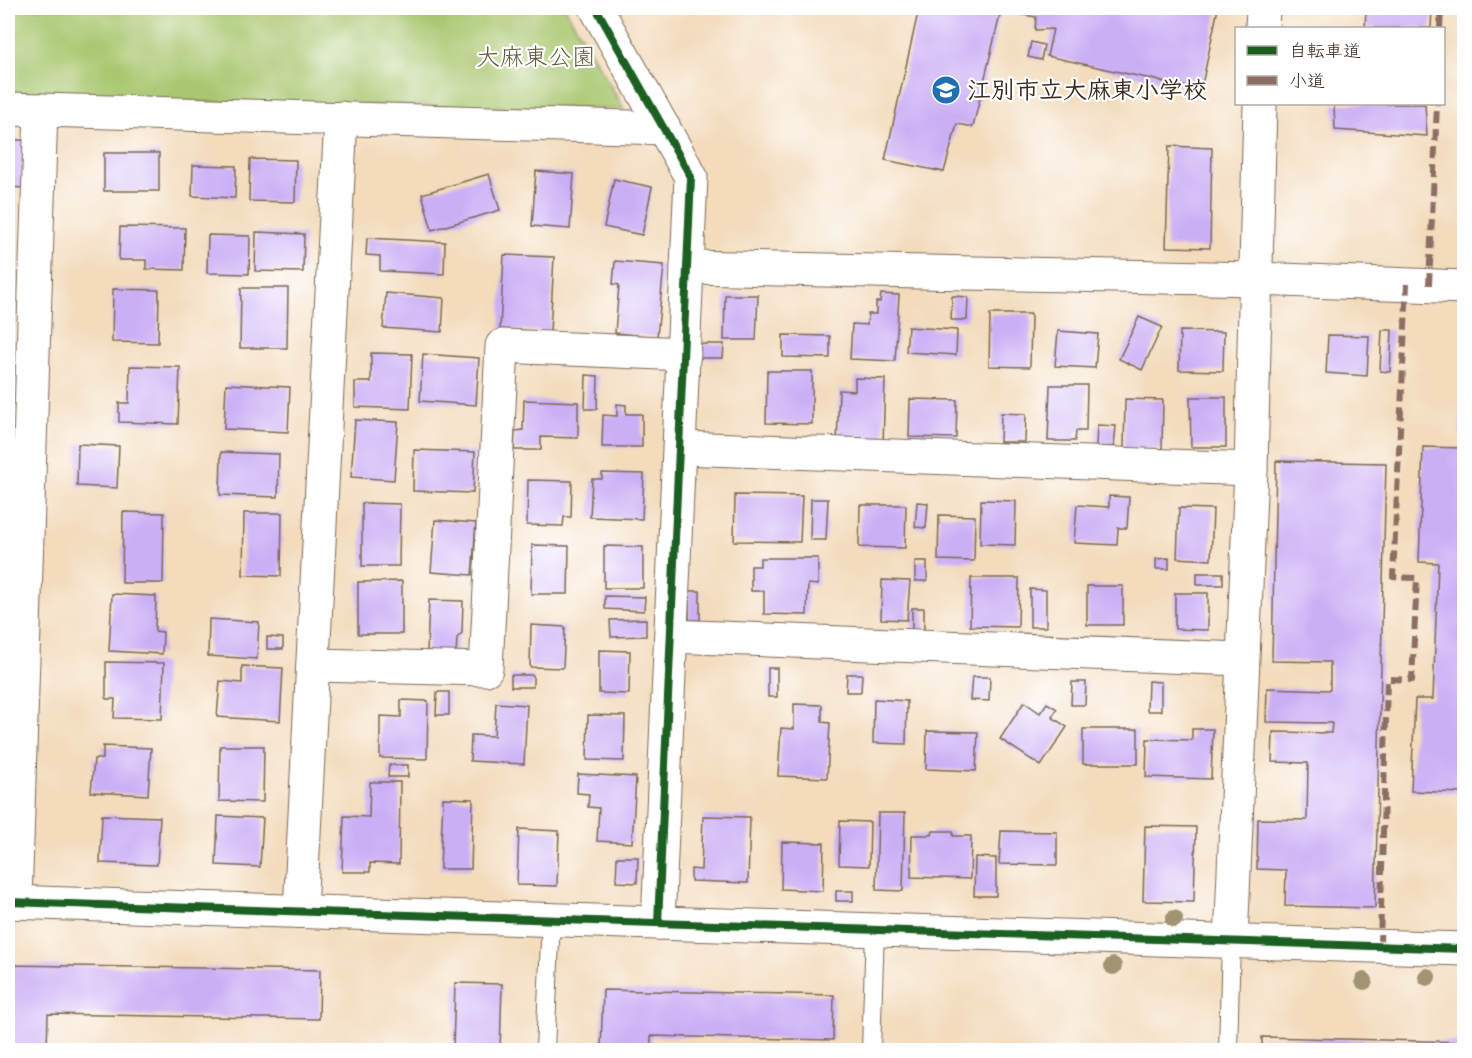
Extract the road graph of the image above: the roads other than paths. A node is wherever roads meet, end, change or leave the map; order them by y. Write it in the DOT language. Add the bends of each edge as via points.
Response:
graph roads {
  1 [pos="596,8"];
  2 [pos="1263,8"];
  3 [pos="1262,27"];
  4 [pos="1260,105"];
  5 [pos="8,109"];
  6 [pos="41,110"];
  7 [pos="341,118"];
  8 [pos="664,128"];
  9 [pos="687,267"];
  10 [pos="1256,279"];
  11 [pos="1464,287"];
  12 [pos="684,354"];
  13 [pos="680,448"];
  14 [pos="1251,469"];
  15 [pos="671,636"];
  16 [pos="1241,659"];
  17 [pos="313,665"];
  18 [pos="11,902"];
  19 [pos="300,911"];
  20 [pos="551,919"];
  21 [pos="658,923"];
  22 [pos="875,930"];
  23 [pos="1231,942"];
  24 [pos="1464,949"];
  25 [pos="544,1050"];
  26 [pos="871,1050"];
  27 [pos="1228,1050"];
  1 -- 8 [label="street"];
  2 -- 3 [label="street"];
  4 -- 10 [label="street"];
  5 -- 6 [label="street"];
  6 -- 7 [label="street"];
  6 -- 18 [label="street"];
  7 -- 8 [label="street"];
  7 -- 17 [label="street"];
  8 -- 9 [label="street" via="692,177"];
  9 -- 10 [label="street"];
  9 -- 12 [label="street"];
  10 -- 11 [label="street"];
  10 -- 14 [label="street"];
  12 -- 13 [label="street"];
  12 -- 17 [label="street" via="502,346 486,669"];
  13 -- 14 [label="street"];
  13 -- 15 [label="street"];
  14 -- 16 [label="street"];
  15 -- 16 [label="street"];
  15 -- 21 [label="street"];
  16 -- 23 [label="street"];
  17 -- 19 [label="street"];
  18 -- 19 [label="street"];
  19 -- 20 [label="street"];
  20 -- 21 [label="street"];
  20 -- 25 [label="lane"];
  21 -- 22 [label="street"];
  22 -- 23 [label="street"];
  22 -- 26 [label="lane"];
  23 -- 24 [label="street"];
  23 -- 27 [label="lane"];
}
